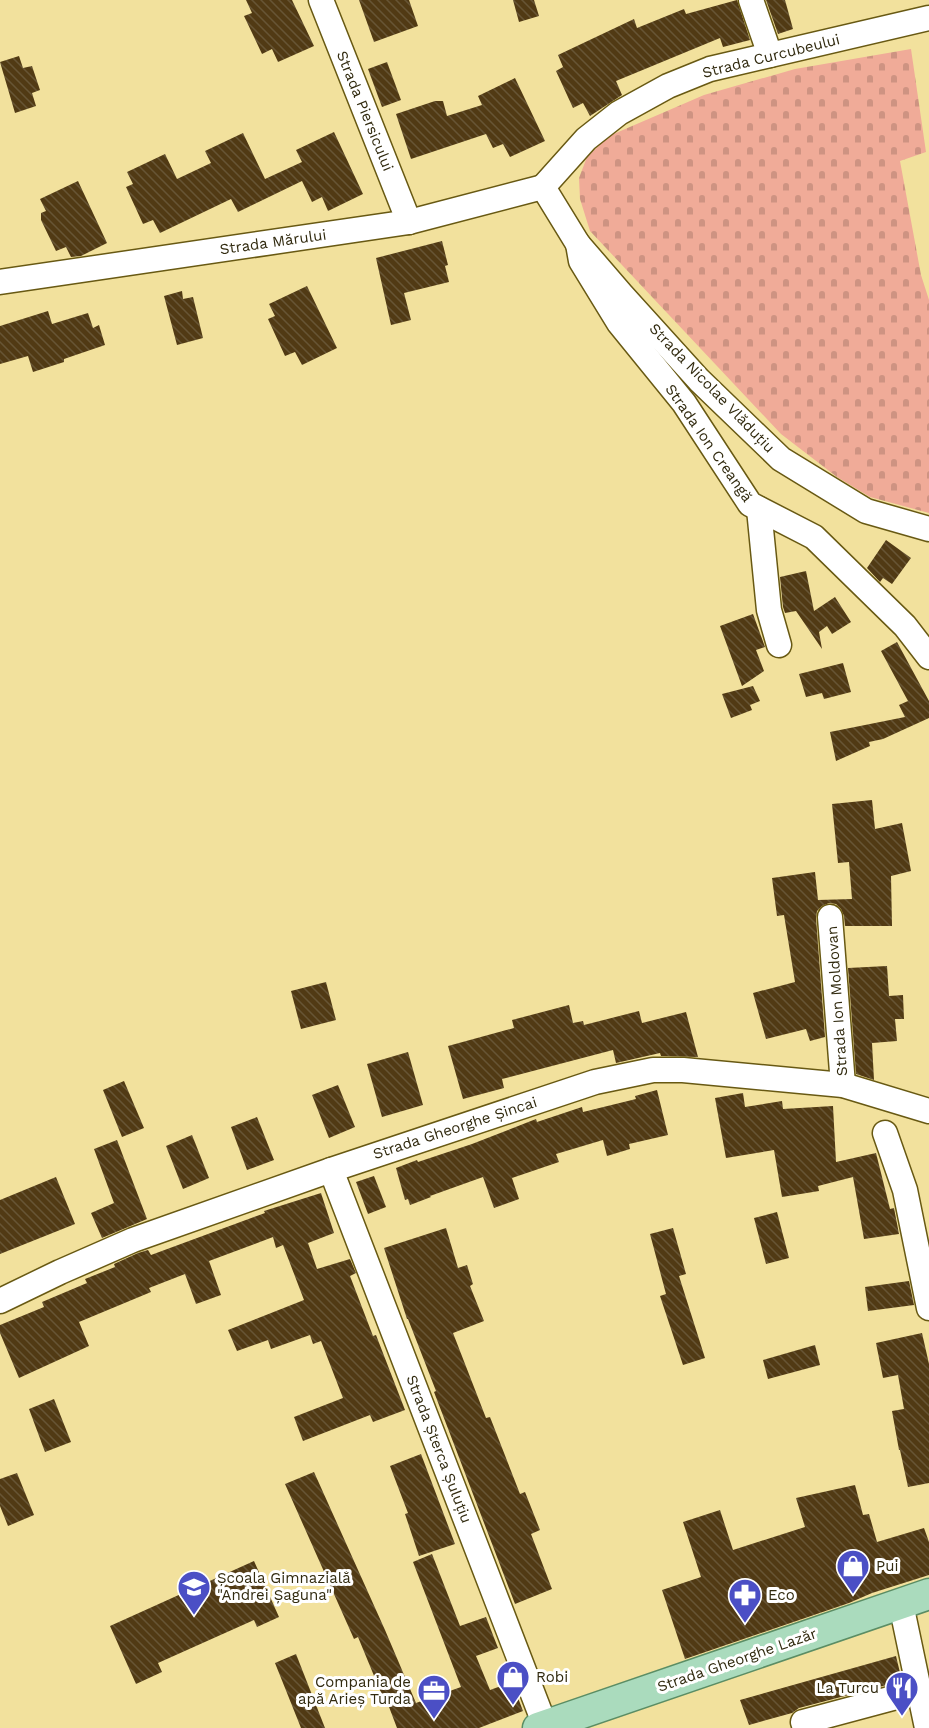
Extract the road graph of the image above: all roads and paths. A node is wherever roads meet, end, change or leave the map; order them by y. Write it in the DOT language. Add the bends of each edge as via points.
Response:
graph roads {
  1 [pos="321,0"];
  2 [pos="751,0"];
  3 [pos="929,18"];
  4 [pos="770,55"];
  5 [pos="543,187"];
  6 [pos="409,222"];
  7 [pos="578,244"];
  8 [pos="0,282"];
  9 [pos="759,509"];
  10 [pos="929,529"];
  11 [pos="779,645"];
  12 [pos="929,657"];
  13 [pos="830,917"];
  14 [pos="843,1085"];
  15 [pos="929,1111"];
  16 [pos="885,1133"];
  17 [pos="331,1170"];
  18 [pos="0,1301"];
  19 [pos="929,1308"];
  20 [pos="929,1594"];
  21 [pos="901,1604"];
  22 [pos="919,1691"];
  23 [pos="543,1727"];
  24 [pos="805,1728"];
  25 [pos="927,1728"];
  1 -- 6 [label="street, Strada Piersicului"];
  2 -- 4 [label="street"];
  3 -- 4 [label="street, Strada Curcubeului"];
  4 -- 5 [label="street, Strada Curcubeului" via="710,69 619,113 586,139"];
  5 -- 6 [label="street, Strada Mărului"];
  5 -- 7 [label="street, Strada Nicolae Vlăduțiu"];
  6 -- 8 [label="street, Strada Mărului"];
  7 -- 9 [label="street, Strada Ion Creangă" via="581,261 620,323 684,403 750,504"];
  7 -- 10 [label="street, Strada Nicolae Vlăduțiu" via="699,380 781,459 866,511"];
  9 -- 11 [label="street" via="769,610"];
  9 -- 12 [label="street, Strada Ion Creangă" via="814,537 905,626"];
  13 -- 14 [label="street, Strada Ion Moldovan"];
  14 -- 15 [label="street, Strada Gheorghe Șincai"];
  14 -- 17 [label="street, Strada Gheorghe Șincai" via="653,1070 595,1082"];
  16 -- 19 [label="street" via="905,1190"];
  17 -- 18 [label="street, Strada Gheorghe Șincai" via="133,1240"];
  17 -- 23 [label="street, Strada Șterca Șuluțiu"];
  20 -- 21 [label="main road, Strada Gheorghe Lazăr"];
  21 -- 22 [label="street"];
  21 -- 23 [label="main road, Strada Gheorghe Lazăr"];
  22 -- 24 [label="street" via="803,1722"];
  22 -- 25 [label="street"];
}
